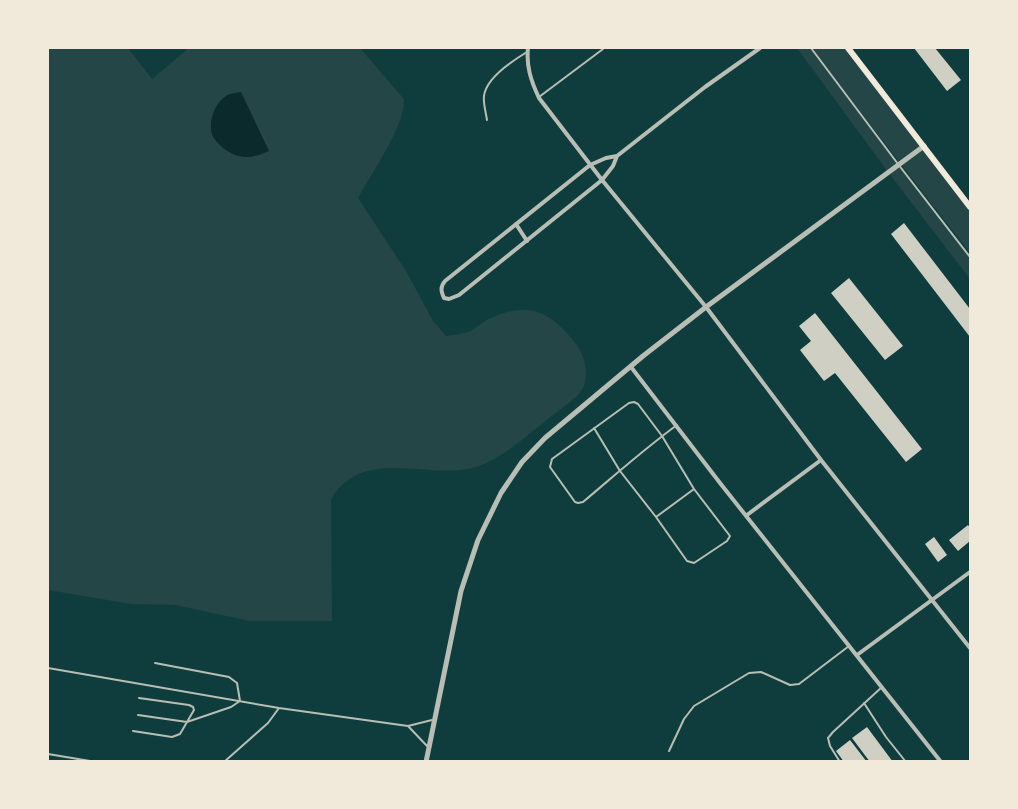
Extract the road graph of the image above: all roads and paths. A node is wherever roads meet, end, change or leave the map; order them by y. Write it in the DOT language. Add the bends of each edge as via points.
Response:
graph roads {
  1 [pos="760,48"];
  2 [pos="811,48"];
  3 [pos="848,48"];
  4 [pos="528,49"];
  5 [pos="603,49"];
  6 [pos="538,98"];
  7 [pos="487,120"];
  8 [pos="924,146"];
  9 [pos="617,156"];
  10 [pos="898,164"];
  11 [pos="590,165"];
  12 [pos="602,180"];
  13 [pos="970,207"];
  14 [pos="516,224"];
  15 [pos="527,241"];
  16 [pos="970,257"];
  17 [pos="706,307"];
  18 [pos="631,366"];
  19 [pos="677,425"];
  20 [pos="594,428"];
  21 [pos="662,436"];
  22 [pos="821,460"];
  23 [pos="620,471"];
  24 [pos="694,489"];
  25 [pos="747,515"];
  26 [pos="656,517"];
  27 [pos="970,572"];
  28 [pos="933,601"];
  29 [pos="849,646"];
  30 [pos="970,648"];
  31 [pos="857,655"];
  32 [pos="155,663"];
  33 [pos="48,668"];
  34 [pos="882,687"];
  35 [pos="139,698"];
  36 [pos="240,701"];
  37 [pos="864,703"];
  38 [pos="279,708"];
  39 [pos="138,715"];
  40 [pos="436,719"];
  41 [pos="187,722"];
  42 [pos="408,726"];
  43 [pos="133,731"];
  44 [pos="429,747"];
  45 [pos="669,751"];
  46 [pos="48,754"];
  47 [pos="96,762"];
  48 [pos="224,762"];
  49 [pos="426,762"];
  50 [pos="840,762"];
  51 [pos="906,762"];
  52 [pos="941,762"];
  1 -- 9 [label="street"];
  2 -- 10 [label="lane"];
  3 -- 8 [label="main road"];
  4 -- 6 [label="street" via="528,68"];
  4 -- 7 [label="lane" via="506,64 487,86 484,97"];
  5 -- 6 [label="lane"];
  6 -- 11 [label="street"];
  8 -- 10 [label="street"];
  8 -- 13 [label="main road"];
  9 -- 11 [label="street"];
  9 -- 12 [label="street"];
  10 -- 16 [label="lane"];
  10 -- 17 [label="street"];
  11 -- 12 [label="street"];
  11 -- 14 [label="street"];
  12 -- 15 [label="street"];
  12 -- 17 [label="street"];
  14 -- 15 [label="street"];
  14 -- 15 [label="street" via="445,281 441,292 444,298 459,295"];
  17 -- 18 [label="street"];
  17 -- 22 [label="street"];
  18 -- 19 [label="street"];
  18 -- 40 [label="street" via="545,438 522,462 501,493 478,540 461,591"];
  19 -- 21 [label="lane"];
  19 -- 25 [label="street"];
  20 -- 21 [label="lane" via="634,402"];
  20 -- 23 [label="lane"];
  20 -- 23 [label="lane" via="552,459 550,467 578,503"];
  21 -- 23 [label="lane"];
  21 -- 24 [label="lane"];
  22 -- 25 [label="street"];
  22 -- 28 [label="street"];
  23 -- 26 [label="lane"];
  24 -- 26 [label="lane"];
  24 -- 26 [label="lane" via="730,536 727,541 690,563"];
  25 -- 29 [label="street"];
  27 -- 28 [label="street"];
  28 -- 30 [label="street"];
  28 -- 31 [label="street"];
  29 -- 31 [label="street"];
  29 -- 45 [label="lane" via="799,684 790,685 761,672 749,673 694,706"];
  31 -- 34 [label="street"];
  32 -- 36 [label="lane" via="229,677 236,683"];
  33 -- 36 [label="lane"];
  34 -- 37 [label="lane"];
  34 -- 52 [label="street"];
  35 -- 41 [label="lane" via="193,707"];
  36 -- 38 [label="lane"];
  36 -- 41 [label="lane"];
  37 -- 50 [label="lane" via="828,738"];
  37 -- 51 [label="lane"];
  38 -- 42 [label="lane"];
  38 -- 48 [label="lane" via="268,723"];
  39 -- 41 [label="lane"];
  40 -- 42 [label="lane"];
  40 -- 44 [label="street"];
  41 -- 43 [label="lane" via="180,734 172,737"];
  42 -- 44 [label="lane"];
  44 -- 49 [label="street"];
  46 -- 47 [label="lane"];
}
